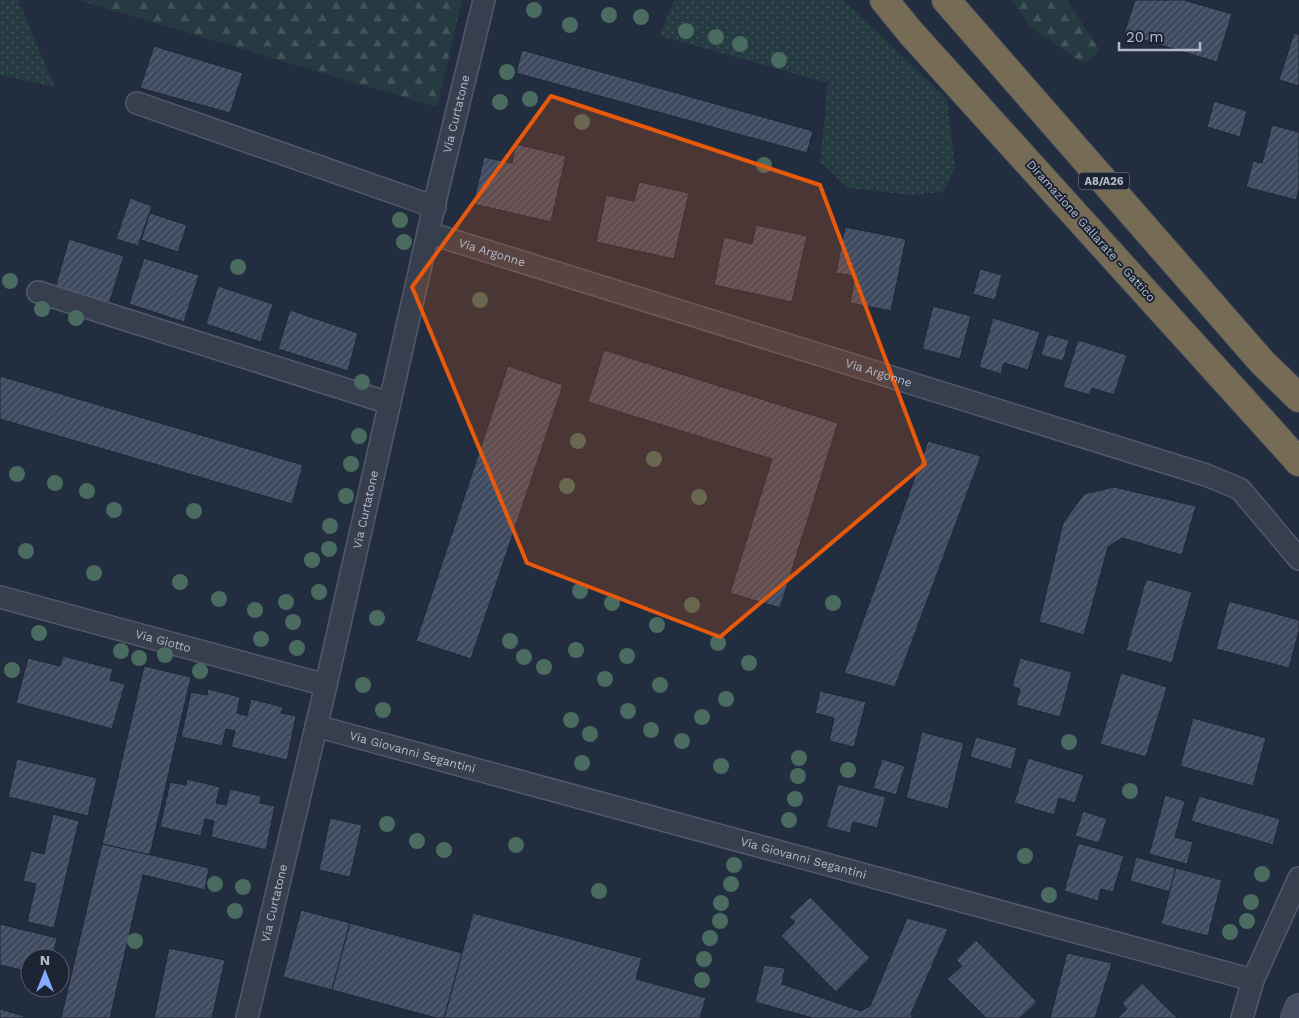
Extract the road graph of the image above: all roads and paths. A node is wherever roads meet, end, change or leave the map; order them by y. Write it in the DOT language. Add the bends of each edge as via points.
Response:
graph roads {
  1 [pos="484,0"];
  2 [pos="884,0"];
  3 [pos="946,0"];
  4 [pos="137,103"];
  5 [pos="435,207"];
  6 [pos="430,233"];
  7 [pos="38,292"];
  8 [pos="1262,362"];
  9 [pos="1299,393"];
  10 [pos="1299,398"];
  11 [pos="390,403"];
  12 [pos="1299,462"];
  13 [pos="1299,559"];
  14 [pos="0,597"];
  15 [pos="326,685"];
  16 [pos="316,726"];
  17 [pos="1299,878"];
  18 [pos="1253,980"];
  19 [pos="1299,1008"];
  20 [pos="247,1018"];
  21 [pos="1242,1018"];
  22 [pos="1295,1018"];
  1 -- 5 [label="street, Via Curtatone"];
  2 -- 12 [label="highway, Diramazione Gallarate - Gattico"];
  3 -- 8 [label="highway, A8/A26"];
  4 -- 5 [label="street"];
  5 -- 6 [label="street, Via Curtatone"];
  6 -- 11 [label="street, Via Curtatone"];
  6 -- 13 [label="street, Via Argonne" via="1206,475 1240,489"];
  7 -- 11 [label="street"];
  8 -- 9 [label="highway"];
  8 -- 10 [label="highway, A8/A26"];
  11 -- 15 [label="street, Via Curtatone"];
  14 -- 15 [label="street, Via Giotto"];
  15 -- 16 [label="street, Via Curtatone"];
  16 -- 18 [label="street, Via Giovanni Segantini"];
  16 -- 20 [label="street, Via Curtatone"];
  17 -- 18 [label="street"];
  18 -- 21 [label="street"];
  19 -- 22 [label="main road"];
}
